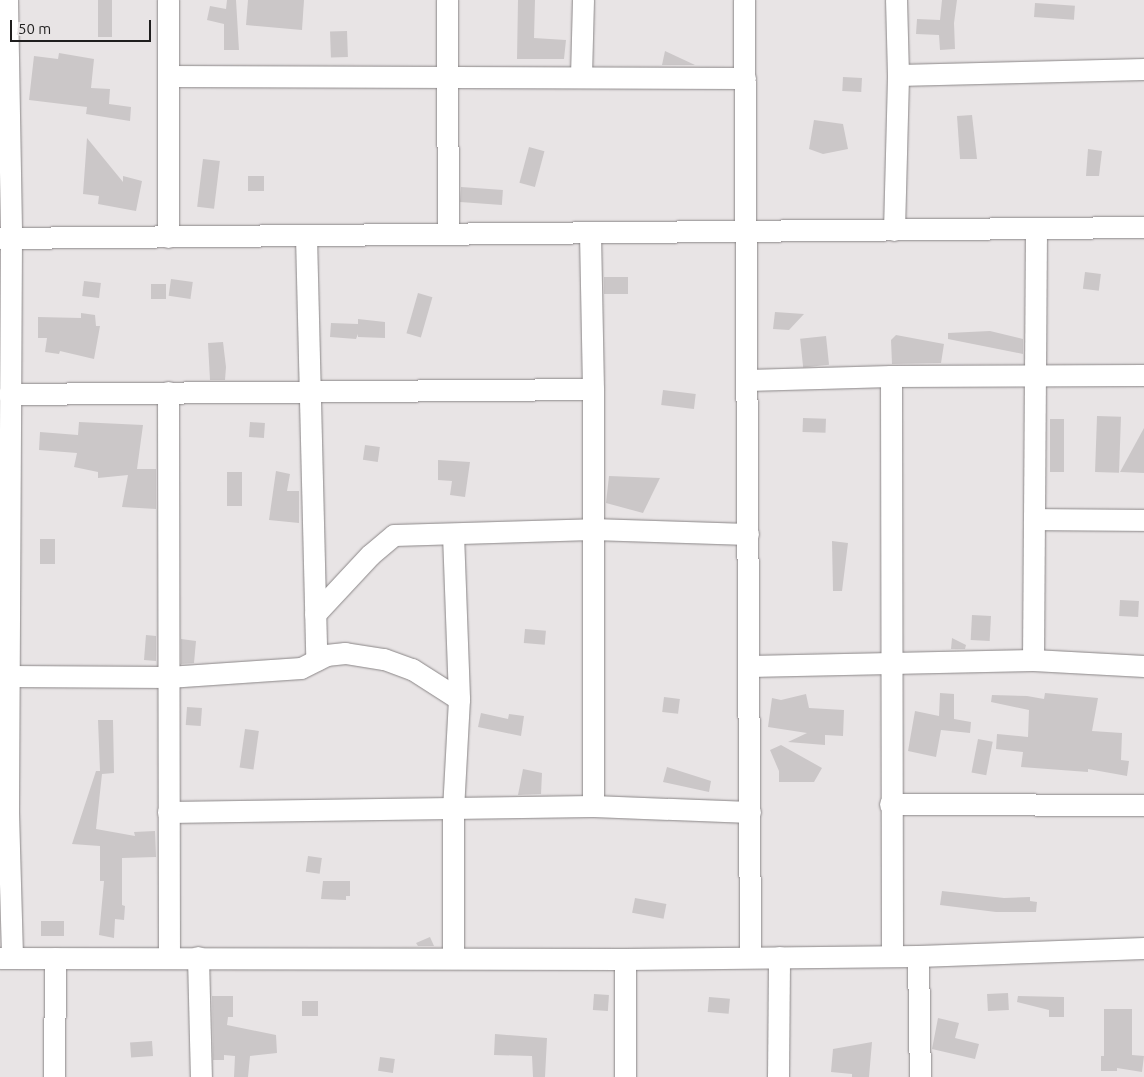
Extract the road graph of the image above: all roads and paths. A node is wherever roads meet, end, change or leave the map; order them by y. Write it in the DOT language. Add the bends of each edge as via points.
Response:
graph roads {
  1 [pos="7,0"];
  2 [pos="168,0"];
  3 [pos="447,0"];
  4 [pos="583,0"];
  5 [pos="744,0"];
  6 [pos="896,0"];
  7 [pos="1144,69"];
  8 [pos="898,75"];
  9 [pos="168,76"];
  10 [pos="581,76"];
  11 [pos="447,77"];
  12 [pos="745,78"];
  13 [pos="4,86"];
  14 [pos="1144,227"];
  15 [pos="1036,228"];
  16 [pos="894,230"];
  17 [pos="746,231"];
  18 [pos="590,233"];
  19 [pos="448,234"];
  20 [pos="306,236"];
  21 [pos="168,237"];
  22 [pos="6,239"];
  23 [pos="1037,375"];
  24 [pos="891,376"];
  25 [pos="1144,376"];
  26 [pos="747,380"];
  27 [pos="593,389"];
  28 [pos="310,391"];
  29 [pos="168,392"];
  30 [pos="9,394"];
  31 [pos="1034,519"];
  32 [pos="1144,520"];
  33 [pos="592,529"];
  34 [pos="4,534"];
  35 [pos="453,534"];
  36 [pos="748,534"];
  37 [pos="316,614"];
  38 [pos="316,660"];
  39 [pos="1033,660"];
  40 [pos="891,665"];
  41 [pos="749,666"];
  42 [pos="1144,666"];
  43 [pos="9,676"];
  44 [pos="168,677"];
  45 [pos="459,699"];
  46 [pos="890,804"];
  47 [pos="1144,805"];
  48 [pos="593,806"];
  49 [pos="453,810"];
  50 [pos="4,812"];
  51 [pos="168,812"];
  52 [pos="750,812"];
  53 [pos="1144,948"];
  54 [pos="892,956"];
  55 [pos="918,956"];
  56 [pos="454,957"];
  57 [pos="750,957"];
  58 [pos="779,957"];
  59 [pos="6,958"];
  60 [pos="55,958"];
  61 [pos="168,958"];
  62 [pos="198,958"];
  63 [pos="625,959"];
  64 [pos="54,1077"];
  65 [pos="201,1077"];
  66 [pos="625,1077"];
  67 [pos="778,1077"];
  68 [pos="920,1077"];
  1 -- 13 [label="street"];
  2 -- 9 [label="street"];
  3 -- 11 [label="street"];
  4 -- 10 [label="street"];
  5 -- 12 [label="street"];
  6 -- 8 [label="street"];
  7 -- 8 [label="street"];
  8 -- 16 [label="street"];
  9 -- 11 [label="street"];
  9 -- 21 [label="street"];
  10 -- 11 [label="street"];
  10 -- 12 [label="street"];
  11 -- 19 [label="street"];
  12 -- 17 [label="street"];
  13 -- 22 [label="street"];
  14 -- 15 [label="street"];
  15 -- 16 [label="street"];
  15 -- 23 [label="street"];
  16 -- 17 [label="street"];
  17 -- 18 [label="street"];
  17 -- 26 [label="street"];
  18 -- 19 [label="street"];
  18 -- 27 [label="street"];
  19 -- 20 [label="street"];
  20 -- 21 [label="street"];
  20 -- 28 [label="street"];
  21 -- 22 [label="street"];
  22 -- 30 [label="street"];
  23 -- 24 [label="street"];
  23 -- 25 [label="street"];
  23 -- 31 [label="street"];
  24 -- 26 [label="street"];
  24 -- 40 [label="street"];
  26 -- 36 [label="street"];
  27 -- 28 [label="street"];
  27 -- 33 [label="street"];
  28 -- 29 [label="street"];
  28 -- 37 [label="street"];
  29 -- 30 [label="street"];
  29 -- 44 [label="street"];
  30 -- 34 [label="street"];
  31 -- 32 [label="street"];
  31 -- 39 [label="street"];
  33 -- 35 [label="street"];
  33 -- 36 [label="street"];
  33 -- 48 [label="street"];
  34 -- 43 [label="street"];
  35 -- 37 [label="street" via="391,537"];
  35 -- 45 [label="street"];
  36 -- 41 [label="street"];
  37 -- 38 [label="street"];
  38 -- 44 [label="street" via="301,668"];
  38 -- 45 [label="street" via="334,653 384,659 423,675"];
  39 -- 40 [label="street"];
  39 -- 42 [label="street"];
  40 -- 41 [label="street"];
  40 -- 46 [label="street"];
  41 -- 52 [label="street"];
  43 -- 44 [label="street"];
  43 -- 50 [label="street"];
  44 -- 51 [label="street"];
  45 -- 49 [label="street"];
  46 -- 47 [label="street"];
  46 -- 54 [label="street"];
  48 -- 49 [label="street"];
  48 -- 52 [label="street"];
  49 -- 51 [label="street"];
  49 -- 56 [label="street"];
  50 -- 59 [label="street"];
  51 -- 61 [label="street"];
  52 -- 57 [label="street"];
  53 -- 55 [label="street"];
  54 -- 55 [label="street"];
  54 -- 58 [label="street"];
  55 -- 68 [label="street"];
  56 -- 62 [label="street"];
  56 -- 63 [label="street"];
  57 -- 58 [label="street"];
  57 -- 63 [label="street"];
  58 -- 67 [label="street"];
  59 -- 60 [label="street"];
  60 -- 61 [label="street"];
  60 -- 64 [label="street"];
  61 -- 62 [label="street"];
  62 -- 65 [label="street"];
  63 -- 66 [label="street"];
}
